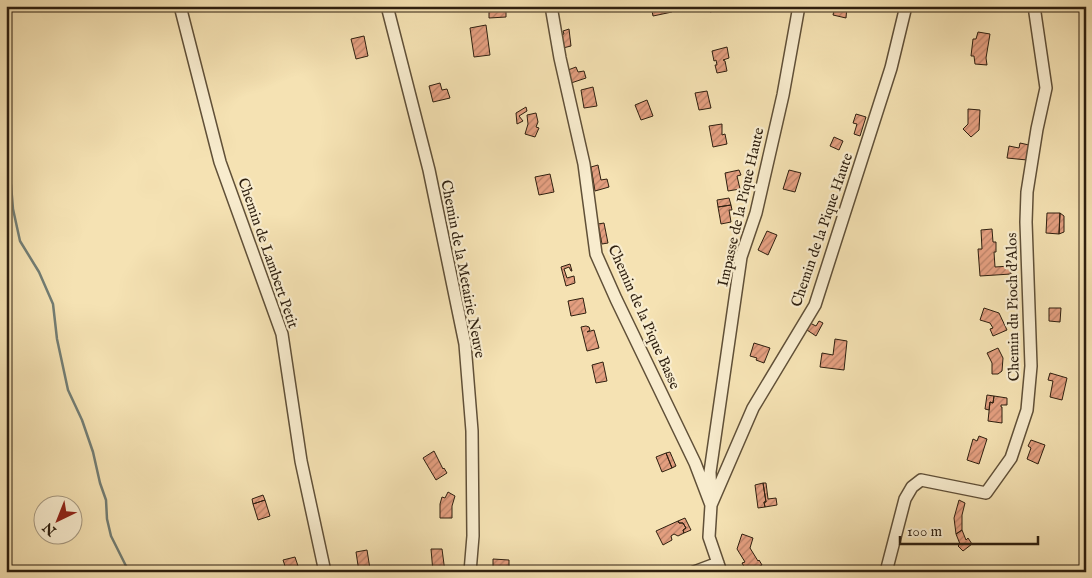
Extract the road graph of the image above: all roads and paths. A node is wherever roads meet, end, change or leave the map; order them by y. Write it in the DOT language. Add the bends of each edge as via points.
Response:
graph roads {
  1 [pos="180,6"];
  2 [pos="387,6"];
  3 [pos="551,6"];
  4 [pos="799,6"];
  5 [pos="906,6"];
  6 [pos="1034,6"];
  7 [pos="711,505"];
  8 [pos="719,567"];
  9 [pos="325,572"];
  10 [pos="470,572"];
  11 [pos="694,572"];
  12 [pos="886,572"];
  1 -- 9 [label="street, Chemin de Lambert Petit" via="220,162 282,334 301,461"];
  2 -- 10 [label="street, Chemin de la Metairie Neuve" via="429,170 465,344 472,431"];
  3 -- 7 [label="street, Chemin de la Pique Basse" via="584,164 596,254 695,463"];
  4 -- 7 [label="street, Impasse de la Pique Haute" via="758,204 741,257 710,472"];
  5 -- 7 [label="street, Chemin de la Pique Haute" via="891,68 815,305 753,408"];
  6 -- 12 [label="street, Chemin du Pioch d'Alos" via="1046,88 1027,192 1031,366 1027,410 1011,458 986,493 921,480 912,487 905,499"];
  7 -- 8 [label="street, Chemin de la Pique Basse" via="709,537"];
  8 -- 11 [label="street"];
}
